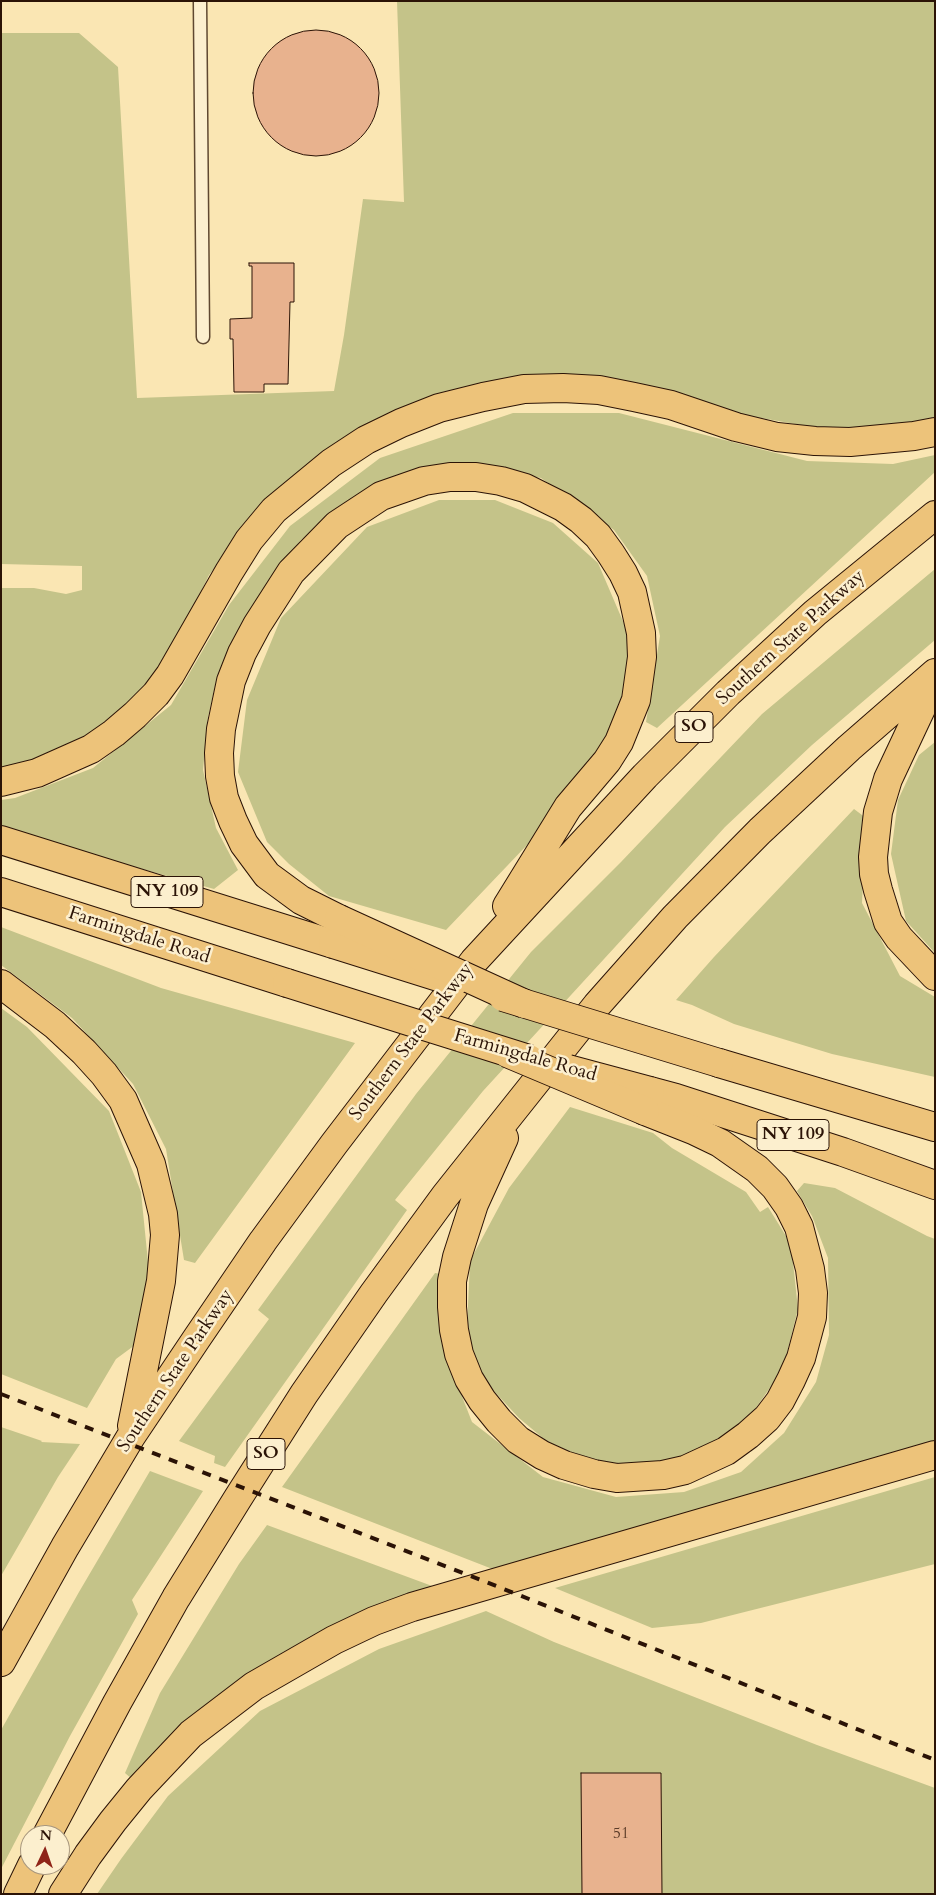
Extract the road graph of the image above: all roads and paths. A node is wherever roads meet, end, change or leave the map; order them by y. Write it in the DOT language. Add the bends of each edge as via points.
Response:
graph roads {
  1 [pos="200,1"];
  2 [pos="203,337"];
  3 [pos="935,432"];
  4 [pos="935,515"];
  5 [pos="935,673"];
  6 [pos="935,679"];
  7 [pos="1,782"];
  8 [pos="1,840"];
  9 [pos="1,892"];
  10 [pos="336,931"];
  11 [pos="474,960"];
  12 [pos="935,976"];
  13 [pos="1,984"];
  14 [pos="523,1096"];
  15 [pos="647,1101"];
  16 [pos="935,1127"];
  17 [pos="935,1185"];
  18 [pos="130,1438"];
  19 [pos="935,1455"];
  20 [pos="1,1662"];
  21 [pos="52,1825"];
  22 [pos="27,1875"];
  23 [pos="18,1894"];
  24 [pos="63,1894"];
  1 -- 2 [label="lane"];
  3 -- 7 [label="main road" via="850,442 777,437 671,405 599,390 563,388 524,389 439,408 366,440 332,462 274,510 249,540 170,675 156,694 114,733 91,749 37,773"];
  4 -- 11 [label="main road, Southern State Parkway / SO" via="815,613 728,693 645,776"];
  5 -- 14 [label="main road, SO" via="760,831 675,917 596,1005"];
  6 -- 12 [label="main road" via="888,779 878,812 873,857 874,874 888,922 898,938"];
  8 -- 10 [label="main road, NY 109"];
  9 -- 15 [label="main road, Farmingdale Road / NY 109, bridge" via="507,1053"];
  10 -- 11 [label="main road" via="267,875 244,844 227,806 220,776 220,729 231,681 257,625 291,572 338,525 381,496 424,481 450,477 493,480 525,488 563,507 598,536 632,592 638,614 642,656 636,700 619,742 568,807"];
  10 -- 16 [label="main road, NY 109, bridge" via="525,1004"];
  11 -- 18 [label="main road, Southern State Parkway / SO" via="268,1234"];
  13 -- 18 [label="main road" via="55,1025 104,1074 123,1100 156,1181 165,1235 163,1258"];
  14 -- 15 [label="main road" via="474,1204 457,1257 452,1281 452,1307 459,1354 482,1400 518,1440 564,1465 618,1478 685,1470 726,1451 748,1435 780,1401 808,1337 812,1316 813,1293 805,1247 792,1213 775,1187 757,1168 720,1143"];
  14 -- 21 [label="main road, SO" via="445,1196 304,1394 176,1598"];
  15 -- 17 [label="main road, NY 109" via="676,1098"];
  18 -- 20 [label="main road, Southern State Parkway / SO"];
  19 -- 24 [label="main road" via="412,1607 334,1640 254,1686 191,1734 113,1821"];
  22 -- 23 [label="main road"];
}
